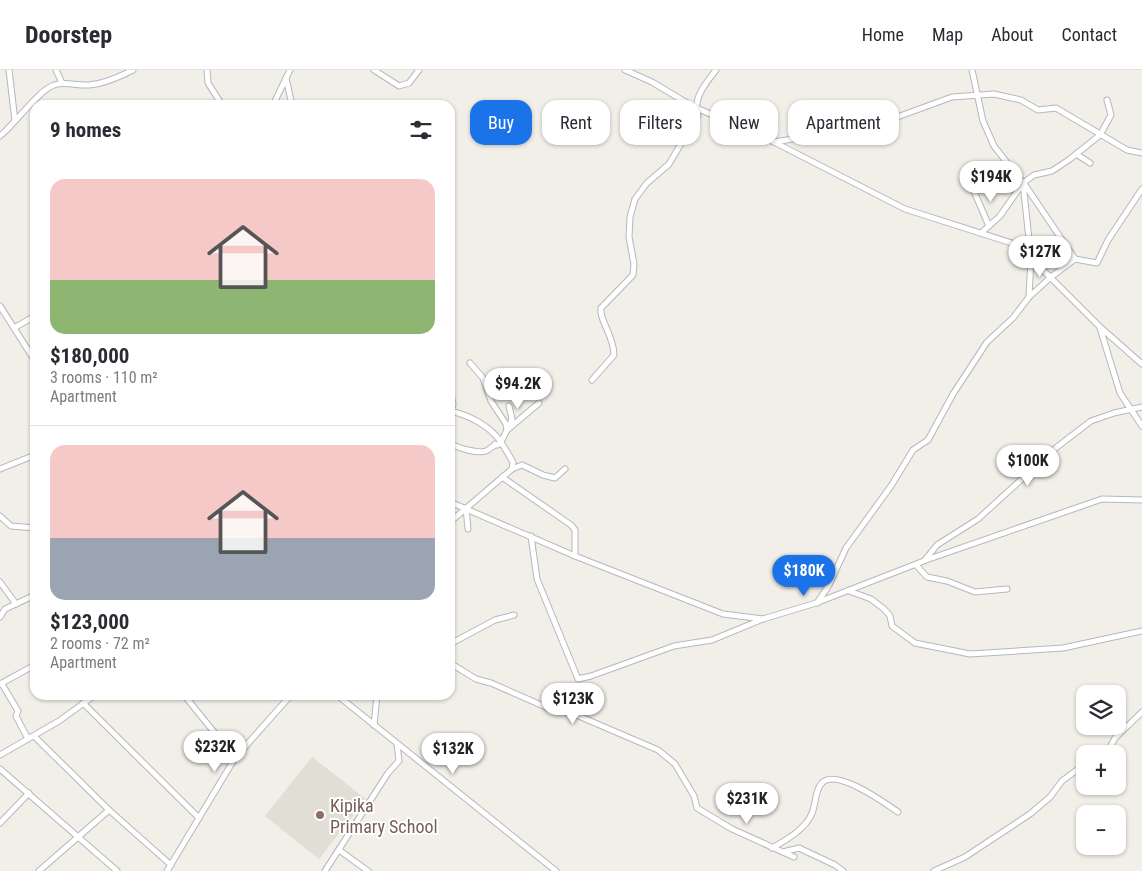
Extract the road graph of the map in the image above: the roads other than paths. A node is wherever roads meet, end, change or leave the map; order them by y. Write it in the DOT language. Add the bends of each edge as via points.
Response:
graph roads {
  1 [pos="9,70"];
  2 [pos="56,70"];
  3 [pos="133,70"];
  4 [pos="207,70"];
  5 [pos="290,70"];
  6 [pos="374,70"];
  7 [pos="419,70"];
  8 [pos="625,70"];
  9 [pos="716,70"];
  10 [pos="972,70"];
  11 [pos="286,78"];
  12 [pos="62,83"];
  13 [pos="978,96"];
  14 [pos="35,100"];
  15 [pos="219,100"];
  16 [pos="275,100"];
  17 [pos="291,100"];
  18 [pos="682,100"];
  19 [pos="698,100"];
  20 [pos="1107,100"];
  21 [pos="30,105"];
  22 [pos="700,110"];
  23 [pos="706,113"];
  24 [pos="700,114"];
  25 [pos="710,115"];
  26 [pos="16,121"];
  27 [pos="1100,135"];
  28 [pos="0,136"];
  29 [pos="778,141"];
  30 [pos="778,144"];
  31 [pos="680,145"];
  32 [pos="1142,153"];
  33 [pos="1076,154"];
  34 [pos="1090,163"];
  35 [pos="1023,183"];
  36 [pos="973,189"];
  37 [pos="1142,189"];
  38 [pos="989,226"];
  39 [pos="981,233"];
  40 [pos="1018,245"];
  41 [pos="1030,246"];
  42 [pos="1031,258"];
  43 [pos="1075,259"];
  44 [pos="1051,277"];
  45 [pos="1029,297"];
  46 [pos="1,308"];
  47 [pos="30,319"];
  48 [pos="1100,327"];
  49 [pos="14,328"];
  50 [pos="30,353"];
  51 [pos="470,363"];
  52 [pos="1142,364"];
  53 [pos="592,380"];
  54 [pos="539,404"];
  55 [pos="508,406"];
  56 [pos="1142,407"];
  57 [pos="1129,410"];
  58 [pos="455,413"];
  59 [pos="1142,426"];
  60 [pos="507,430"];
  61 [pos="501,442"];
  62 [pos="495,444"];
  63 [pos="455,447"];
  64 [pos="507,452"];
  65 [pos="30,457"];
  66 [pos="0,468"];
  67 [pos="512,468"];
  68 [pos="564,469"];
  69 [pos="502,477"];
  70 [pos="1142,500"];
  71 [pos="455,504"];
  72 [pos="466,508"];
  73 [pos="0,516"];
  74 [pos="455,518"];
  75 [pos="30,528"];
  76 [pos="468,529"];
  77 [pos="531,536"];
  78 [pos="576,556"];
  79 [pos="925,561"];
  80 [pos="916,565"];
  81 [pos="0,582"];
  82 [pos="1007,589"];
  83 [pos="848,591"];
  84 [pos="30,597"];
  85 [pos="816,603"];
  86 [pos="16,604"];
  87 [pos="514,615"];
  88 [pos="0,618"];
  89 [pos="763,619"];
  90 [pos="1142,631"];
  91 [pos="455,641"];
  92 [pos="455,666"];
  93 [pos="30,668"];
  94 [pos="1,684"];
  95 [pos="88,700"];
  96 [pos="188,700"];
  97 [pos="287,700"];
  98 [pos="343,700"];
  99 [pos="376,700"];
  100 [pos="83,703"];
  101 [pos="1142,712"];
  102 [pos="374,725"];
  103 [pos="34,736"];
  104 [pos="28,739"];
  105 [pos="397,744"];
  106 [pos="1111,745"];
  107 [pos="0,755"];
  108 [pos="235,758"];
  109 [pos="0,768"];
  110 [pos="1076,771"];
  111 [pos="29,793"];
  112 [pos="109,810"];
  113 [pos="898,812"];
  114 [pos="199,818"];
  115 [pos="0,823"];
  116 [pos="80,837"];
  117 [pos="772,848"];
  118 [pos="339,850"];
  119 [pos="783,852"];
  120 [pos="794,857"];
  121 [pos="171,865"];
  122 [pos="39,871"];
  123 [pos="116,871"];
  124 [pos="168,871"];
  125 [pos="325,871"];
  126 [pos="368,871"];
  127 [pos="556,871"];
  128 [pos="843,871"];
  129 [pos="934,871"];
  1 -- 26 [label="street"];
  2 -- 12 [label="street"];
  3 -- 12 [label="street" via="104,83 87,86"];
  4 -- 15 [label="street" via="208,83"];
  5 -- 11 [label="street"];
  6 -- 7 [label="street" via="399,86 409,83"];
  8 -- 18 [label="street"];
  9 -- 19 [label="street"];
  10 -- 13 [label="street"];
  11 -- 16 [label="street"];
  11 -- 17 [label="street"];
  12 -- 14 [label="street" via="53,85"];
  13 -- 27 [label="street" via="994,94 1020,100 1038,110 1056,108"];
  13 -- 29 [label="street" via="952,97 849,130"];
  13 -- 35 [label="street" via="983,121 994,146"];
  20 -- 27 [label="street" via="1111,115"];
  21 -- 26 [label="street"];
  22 -- 23 [label="street"];
  23 -- 24 [label="street"];
  23 -- 25 [label="street"];
  26 -- 28 [label="street"];
  27 -- 32 [label="street" via="1127,150"];
  27 -- 33 [label="street"];
  30 -- 39 [label="street" via="905,209"];
  31 -- 53 [label="street" via="669,164 647,183 636,199 630,217 629,237 633,275 600,313 612,336 614,355"];
  33 -- 34 [label="street"];
  33 -- 35 [label="street" via="1052,170 1034,175"];
  35 -- 38 [label="street"];
  35 -- 41 [label="street"];
  35 -- 43 [label="street"];
  36 -- 38 [label="street"];
  37 -- 43 [label="street" via="1108,240 1097,263"];
  38 -- 39 [label="street"];
  39 -- 40 [label="street"];
  40 -- 41 [label="street"];
  40 -- 42 [label="street"];
  41 -- 42 [label="street"];
  41 -- 43 [label="street"];
  42 -- 44 [label="street"];
  42 -- 45 [label="street"];
  43 -- 44 [label="street"];
  44 -- 45 [label="street"];
  44 -- 48 [label="street"];
  45 -- 85 [label="street" via="988,342 953,394 928,440 913,450 846,548 829,585"];
  46 -- 49 [label="street"];
  47 -- 49 [label="street"];
  48 -- 52 [label="street"];
  48 -- 57 [label="street" via="1120,392"];
  49 -- 50 [label="street"];
  51 -- 60 [label="street" via="483,378"];
  54 -- 60 [label="street"];
  55 -- 60 [label="street" via="512,419"];
  56 -- 57 [label="street"];
  57 -- 59 [label="street"];
  57 -- 79 [label="street" via="1091,421 1074,433 978,519 937,545"];
  58 -- 61 [label="street" via="494,431"];
  60 -- 61 [label="street"];
  61 -- 62 [label="street"];
  61 -- 64 [label="street"];
  62 -- 63 [label="street" via="478,452"];
  62 -- 64 [label="street"];
  64 -- 67 [label="street"];
  65 -- 66 [label="street"];
  67 -- 68 [label="street" via="522,465 555,478"];
  67 -- 69 [label="street"];
  69 -- 72 [label="street"];
  69 -- 78 [label="street" via="571,525 575,530"];
  70 -- 79 [label="street" via="1102,499"];
  71 -- 72 [label="street"];
  72 -- 74 [label="street"];
  72 -- 76 [label="street"];
  72 -- 77 [label="street"];
  73 -- 75 [label="street" via="11,526"];
  77 -- 78 [label="street"];
  77 -- 89 [label="street" via="537,579 578,679 674,646 712,640"];
  78 -- 89 [label="street" via="723,614"];
  79 -- 80 [label="street"];
  80 -- 82 [label="street" via="927,576 975,592"];
  80 -- 83 [label="street"];
  81 -- 86 [label="street"];
  83 -- 85 [label="street"];
  83 -- 90 [label="street" via="884,608 892,626 915,643 970,654 1063,648"];
  84 -- 86 [label="street"];
  85 -- 89 [label="street"];
  86 -- 88 [label="street" via="5,609"];
  87 -- 91 [label="street" via="495,620"];
  92 -- 117 [label="street" via="476,679 548,708 574,714 658,750 675,764 694,796 697,808"];
  93 -- 94 [label="street"];
  94 -- 104 [label="street" via="18,711 16,716"];
  95 -- 100 [label="street"];
  96 -- 108 [label="street"];
  97 -- 108 [label="street"];
  98 -- 102 [label="street"];
  99 -- 102 [label="street"];
  100 -- 103 [label="street"];
  100 -- 114 [label="street"];
  101 -- 106 [label="street"];
  102 -- 105 [label="street"];
  103 -- 104 [label="street"];
  103 -- 112 [label="street"];
  104 -- 107 [label="street"];
  105 -- 118 [label="street" via="398,761"];
  105 -- 127 [label="street"];
  108 -- 114 [label="street"];
  109 -- 111 [label="street"];
  110 -- 129 [label="street" via="1024,818 965,857"];
  111 -- 115 [label="street"];
  111 -- 116 [label="street"];
  112 -- 116 [label="street"];
  112 -- 121 [label="street"];
  113 -- 117 [label="street" via="847,782 825,779 819,785 812,814 788,839"];
  114 -- 121 [label="street"];
  116 -- 122 [label="street"];
  116 -- 123 [label="street"];
  117 -- 119 [label="street"];
  118 -- 125 [label="street"];
  118 -- 126 [label="street"];
  119 -- 120 [label="street"];
  119 -- 128 [label="street" via="799,848"];
  121 -- 124 [label="street"];
}
